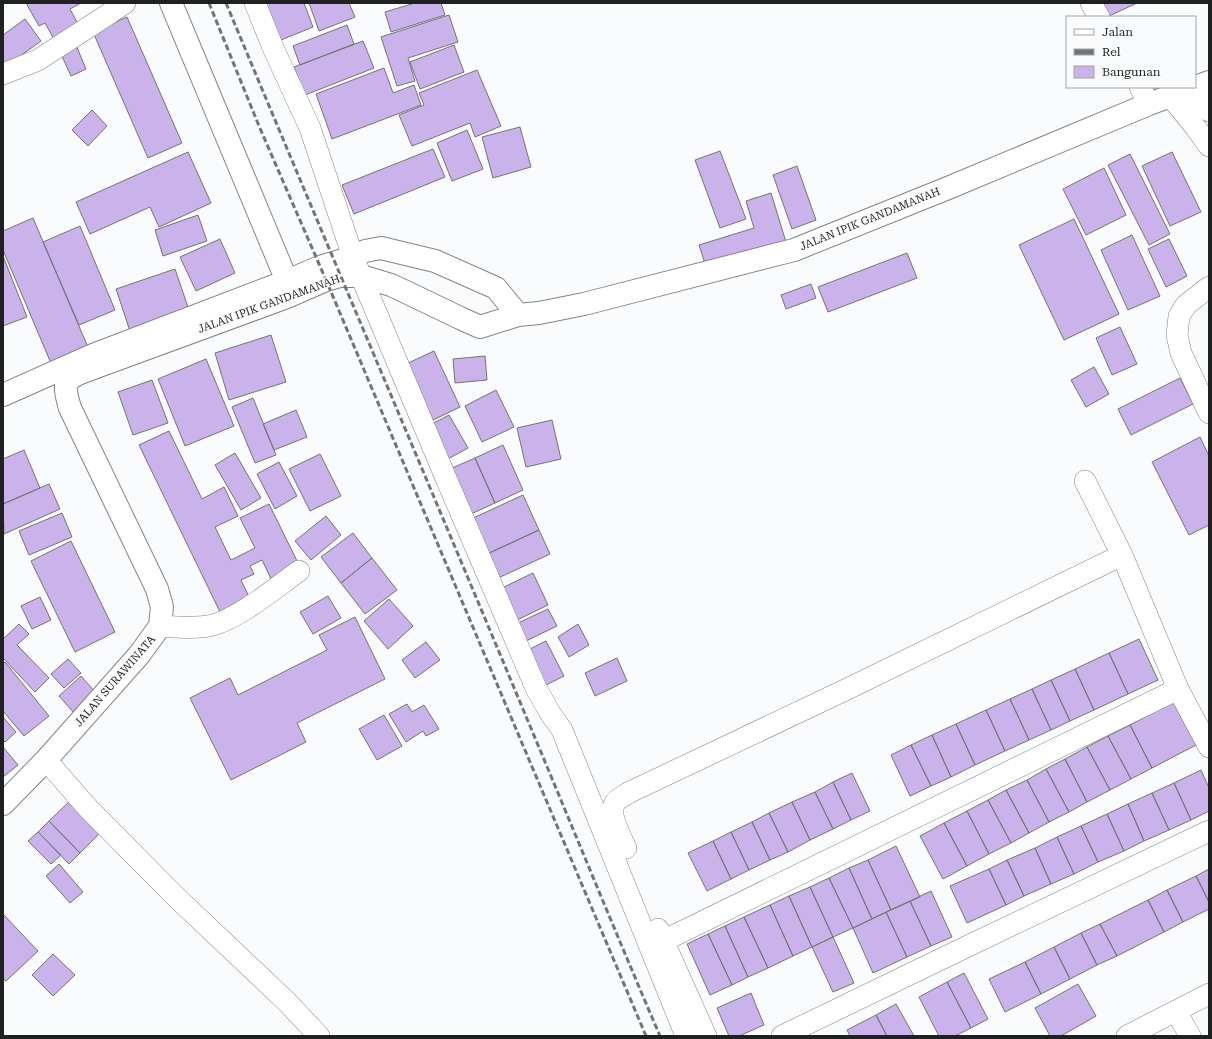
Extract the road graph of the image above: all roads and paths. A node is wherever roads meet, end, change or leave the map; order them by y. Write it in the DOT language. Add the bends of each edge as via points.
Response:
graph roads {
  1 [pos="125,3"];
  2 [pos="171,3"];
  3 [pos="255,3"];
  4 [pos="1091,3"];
  5 [pos="1098,16"];
  6 [pos="3,74"];
  7 [pos="1200,85"];
  8 [pos="1192,88"];
  9 [pos="1144,96"];
  10 [pos="1170,96"];
  11 [pos="1209,111"];
  12 [pos="1209,146"];
  13 [pos="357,266"];
  14 [pos="287,281"];
  15 [pos="1209,287"];
  16 [pos="518,315"];
  17 [pos="1204,389"];
  18 [pos="9,393"];
  19 [pos="70,408"];
  20 [pos="1209,413"];
  21 [pos="1085,481"];
  22 [pos="1122,555"];
  23 [pos="299,571"];
  24 [pos="160,626"];
  25 [pos="1178,689"];
  26 [pos="1209,747"];
  27 [pos="46,760"];
  28 [pos="3,804"];
  29 [pos="1209,831"];
  30 [pos="663,941"];
  31 [pos="1209,994"];
  32 [pos="1176,1012"];
  33 [pos="319,1036"];
  34 [pos="686,1036"];
  35 [pos="706,1036"];
  36 [pos="782,1036"];
  37 [pos="1127,1036"];
  38 [pos="1190,1036"];
  1 -- 6 [label="street" via="38,60"];
  2 -- 14 [label="main road"];
  3 -- 13 [label="street" via="310,128"];
  4 -- 5 [label="street"];
  7 -- 11 [label="street"];
  8 -- 10 [label="main road, JALAN IPIK GANDAMANAH"];
  9 -- 10 [label="main road, JALAN IPIK GANDAMANAH"];
  9 -- 16 [label="main road, JALAN IPIK GANDAMANAH" via="948,188 794,250 584,304"];
  10 -- 12 [label="street"];
  13 -- 14 [label="main road, JALAN IPIK GANDAMANAH" via="320,266"];
  13 -- 16 [label="main road, JALAN IPIK GANDAMANAH" via="390,285 480,327"];
  13 -- 16 [label="main road, JALAN IPIK GANDAMANAH" via="366,251 381,248 434,261 496,288"];
  13 -- 19 [label="main road, JALAN IPIK GANDAMANAH" via="340,276 287,297 74,376 66,386"];
  13 -- 34 [label="street" via="536,688 562,730"];
  14 -- 18 [label="main road, JALAN IPIK GANDAMANAH" via="93,356"];
  15 -- 17 [label="street" via="1186,305 1179,316 1177,335 1181,353"];
  17 -- 20 [label="street"];
  18 -- 19 [label="main road" via="40,390 55,395"];
  19 -- 24 [label="main road, JALAN SURAWINATA" via="157,589 162,607"];
  21 -- 22 [label="street"];
  22 -- 25 [label="street"];
  22 -- 30 [label="street" via="615,801 612,809 614,820"];
  23 -- 24 [label="street" via="228,619 212,625"];
  24 -- 27 [label="main road, JALAN SURAWINATA" via="139,655"];
  25 -- 26 [label="street"];
  25 -- 30 [label="street"];
  27 -- 28 [label="main road, JALAN SURAWINATA"];
  27 -- 33 [label="street" via="87,808"];
  29 -- 36 [label="street"];
  30 -- 35 [label="street"];
  31 -- 32 [label="street"];
  32 -- 37 [label="street"];
  32 -- 38 [label="street"];
}
